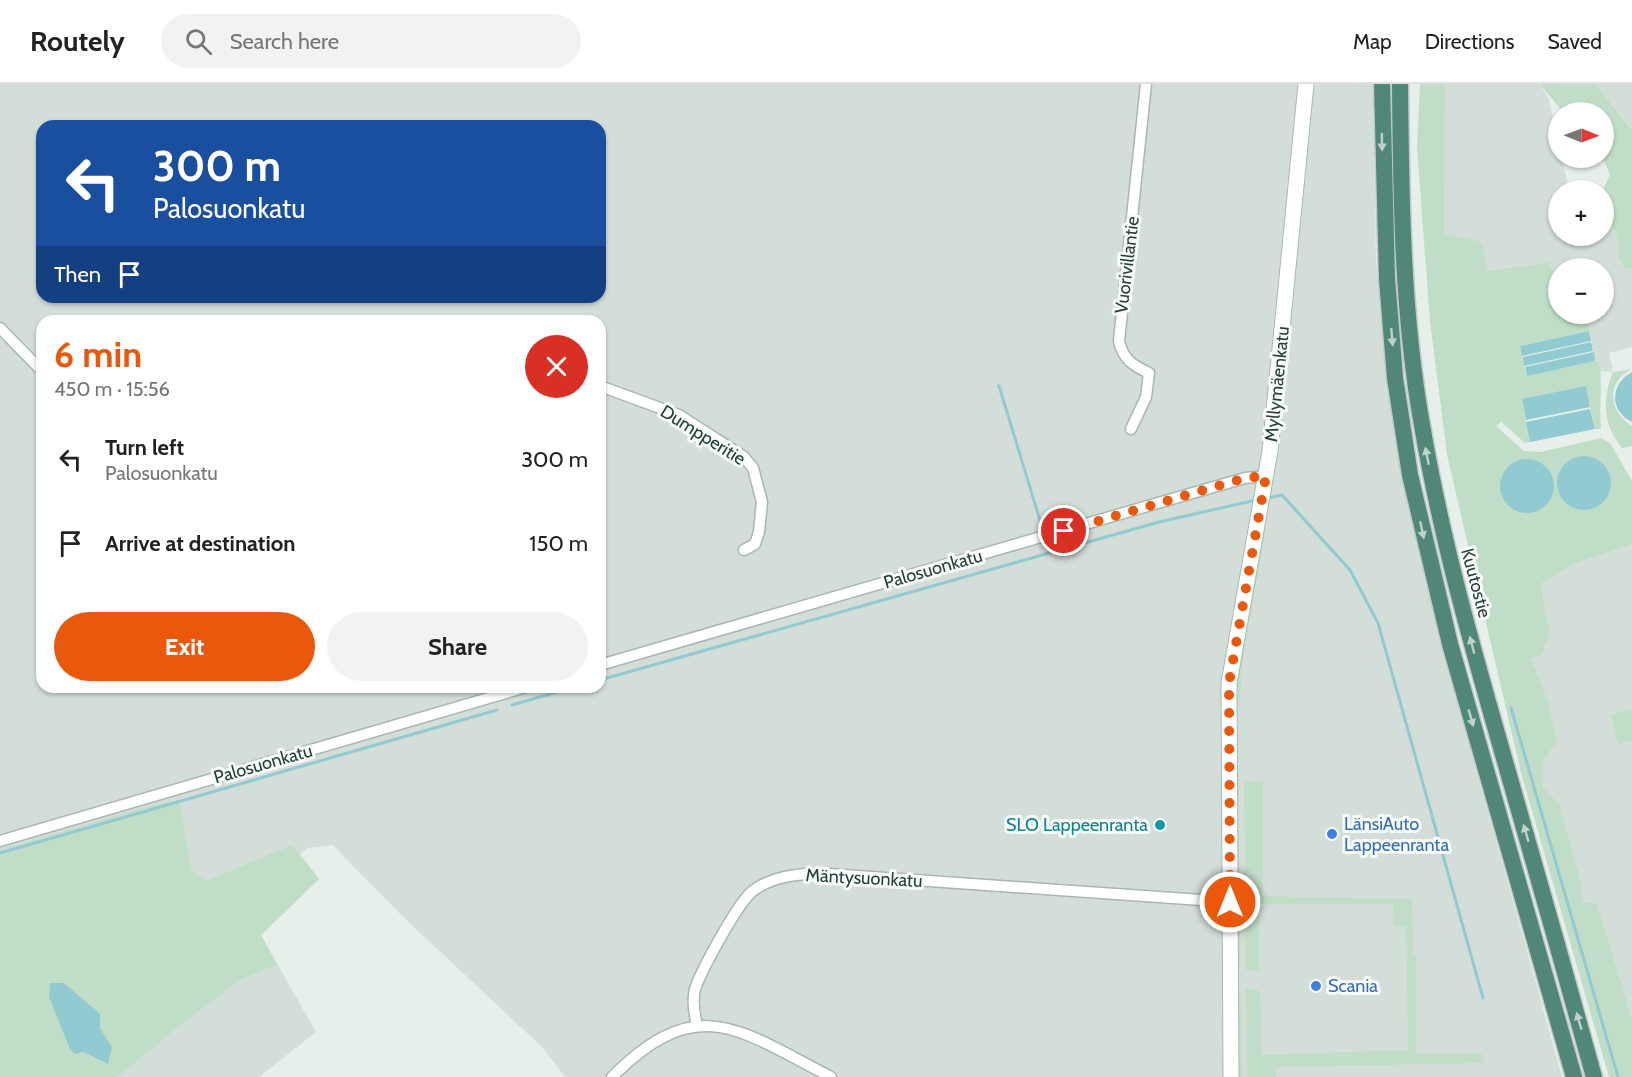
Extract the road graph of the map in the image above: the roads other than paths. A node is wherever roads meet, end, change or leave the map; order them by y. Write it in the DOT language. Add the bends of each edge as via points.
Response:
graph roads {
  1 [pos="1146,84"];
  2 [pos="1306,84"];
  3 [pos="1382,84"];
  4 [pos="1400,84"];
  5 [pos="0,328"];
  6 [pos="36,365"];
  7 [pos="606,388"];
  8 [pos="1131,429"];
  9 [pos="1266,476"];
  10 [pos="744,550"];
  11 [pos="606,663"];
  12 [pos="506,693"];
  13 [pos="0,841"];
  14 [pos="1230,902"];
  15 [pos="697,1025"];
  16 [pos="612,1077"];
  17 [pos="831,1077"];
  18 [pos="1231,1077"];
  19 [pos="1574,1077"];
  20 [pos="1594,1077"];
  1 -- 8 [label="street, Vuorivillantie" via="1119,341 1122,355 1149,373 1146,397"];
  2 -- 9 [label="main road, Myllymäenkatu"];
  3 -- 19 [label="highway, one-way" via="1387,279 1395,378 1410,475 1450,644"];
  20 -- 4 [label="highway, Kuutostie, one-way" via="1480,673 1437,504 1421,423 1405,271"];
  5 -- 6 [label="street"];
  7 -- 10 [label="street, Dumpperitie" via="679,415 744,457 753,468 762,502 755,544"];
  9 -- 11 [label="street, Palosuonkatu" via="1158,502"];
  9 -- 14 [label="main road, Myllymäenkatu" via="1229,683"];
  12 -- 13 [label="street, Palosuonkatu"];
  14 -- 15 [label="street, Mäntysuonkatu" via="814,873 783,876 752,891 729,924 696,988 693,1007"];
  14 -- 18 [label="main road, Myllymäenkatu"];
  15 -- 16 [label="street" via="658,1038"];
  15 -- 17 [label="street" via="746,1034"];
}
